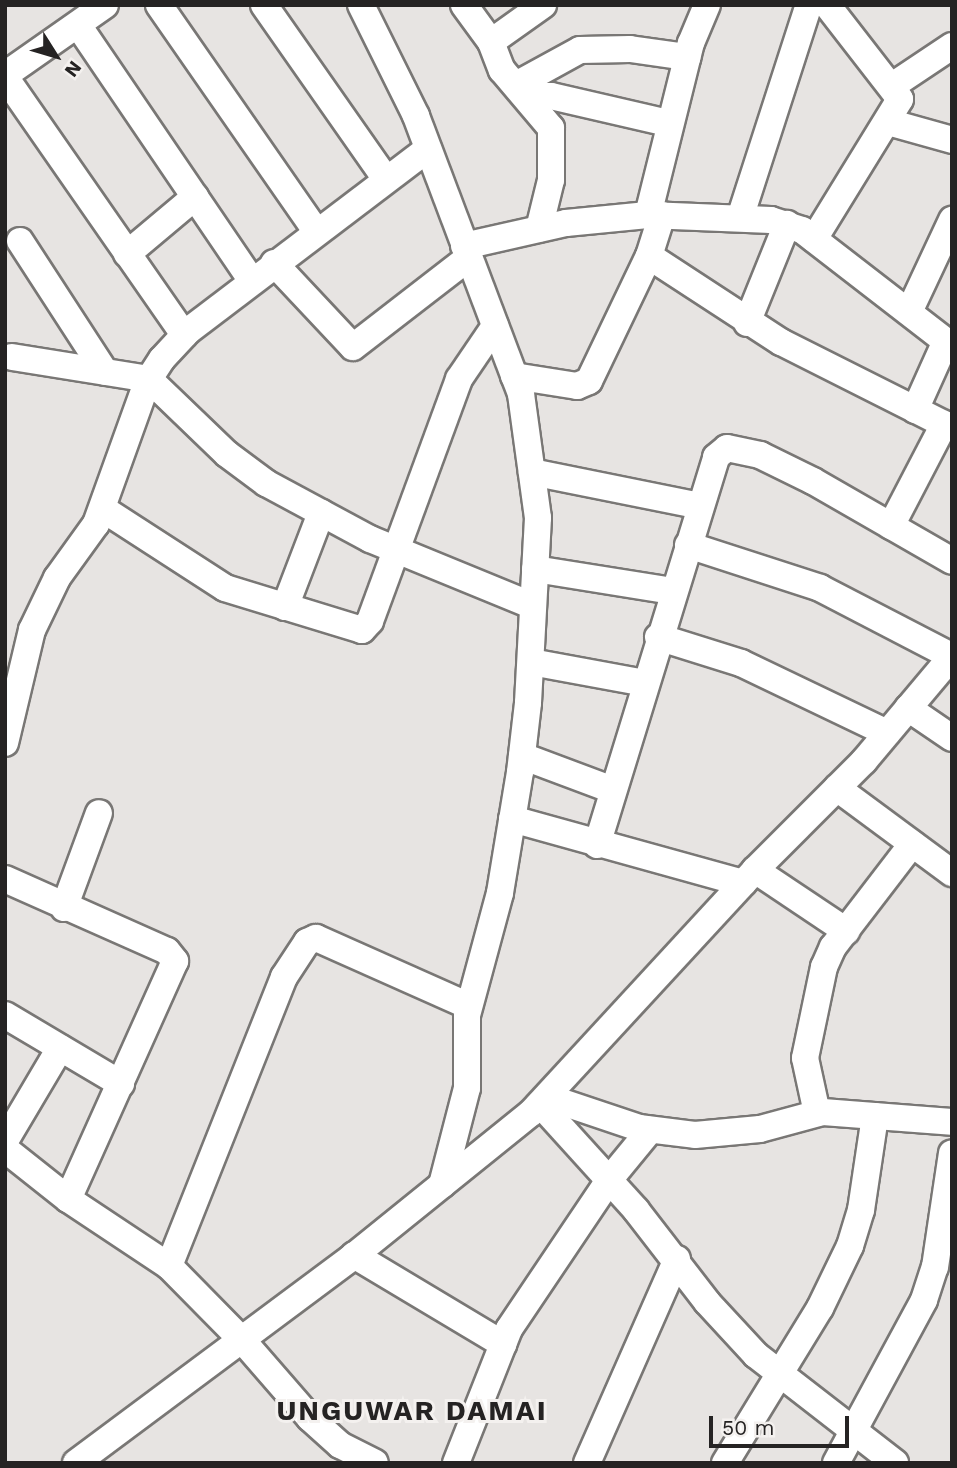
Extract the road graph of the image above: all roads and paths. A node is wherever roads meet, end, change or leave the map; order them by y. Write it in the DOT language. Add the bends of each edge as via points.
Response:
graph roads {
  1 [pos="105,5"];
  2 [pos="159,5"];
  3 [pos="264,5"];
  4 [pos="361,5"];
  5 [pos="464,5"];
  6 [pos="543,5"];
  7 [pos="708,5"];
  8 [pos="809,5"];
  9 [pos="827,5"];
  10 [pos="78,24"];
  11 [pos="491,42"];
  12 [pos="952,47"];
  13 [pos="687,57"];
  14 [pos="5,76"];
  15 [pos="892,86"];
  16 [pos="521,91"];
  17 [pos="888,122"];
  18 [pos="668,123"];
  19 [pos="952,140"];
  20 [pos="428,149"];
  21 [pos="386,179"];
  22 [pos="195,197"];
  23 [pos="655,215"];
  24 [pos="740,218"];
  25 [pos="952,220"];
  26 [pos="787,224"];
  27 [pos="539,229"];
  28 [pos="316,231"];
  29 [pos="814,239"];
  30 [pos="20,241"];
  31 [pos="466,252"];
  32 [pos="127,254"];
  33 [pos="649,256"];
  34 [pos="274,263"];
  35 [pos="941,272"];
  36 [pos="252,281"];
  37 [pos="909,312"];
  38 [pos="747,323"];
  39 [pos="495,326"];
  40 [pos="184,335"];
  41 [pos="949,343"];
  42 [pos="12,357"];
  43 [pos="105,372"];
  44 [pos="514,376"];
  45 [pos="149,379"];
  46 [pos="915,410"];
  47 [pos="948,426"];
  48 [pos="532,472"];
  49 [pos="700,506"];
  50 [pos="103,509"];
  51 [pos="321,513"];
  52 [pos="891,526"];
  53 [pos="688,545"];
  54 [pos="395,550"];
  55 [pos="952,561"];
  56 [pos="535,569"];
  57 [pos="673,591"];
  58 [pos="533,606"];
  59 [pos="285,607"];
  60 [pos="658,637"];
  61 [pos="951,656"];
  62 [pos="531,662"];
  63 [pos="645,683"];
  64 [pos="10,702"];
  65 [pos="908,708"];
  66 [pos="887,733"];
  67 [pos="952,738"];
  68 [pos="5,743"];
  69 [pos="522,756"];
  70 [pos="837,788"];
  71 [pos="613,790"];
  72 [pos="99,813"];
  73 [pos="512,818"];
  74 [pos="912,844"];
  75 [pos="597,845"];
  76 [pos="952,873"];
  77 [pos="749,876"];
  78 [pos="5,879"];
  79 [pos="64,908"];
  80 [pos="846,931"];
  81 [pos="469,1006"];
  82 [pos="5,1015"];
  83 [pos="60,1048"];
  84 [pos="121,1084"];
  85 [pos="543,1100"];
  86 [pos="817,1113"];
  87 [pos="875,1116"];
  88 [pos="952,1122"];
  89 [pos="650,1130"];
  90 [pos="5,1141"];
  91 [pos="5,1149"];
  92 [pos="952,1153"];
  93 [pos="609,1180"];
  94 [pos="442,1185"];
  95 [pos="68,1199"];
  96 [pos="355,1255"];
  97 [pos="677,1259"];
  98 [pos="169,1266"];
  99 [pos="243,1341"];
  100 [pos="503,1344"];
  101 [pos="778,1374"];
  102 [pos="850,1430"];
  103 [pos="334,1454"];
  104 [pos="76,1463"];
  105 [pos="375,1463"];
  106 [pos="456,1463"];
  107 [pos="587,1463"];
  108 [pos="725,1463"];
  109 [pos="836,1463"];
  110 [pos="895,1463"];
  1 -- 10 [label="street"];
  2 -- 28 [label="street"];
  3 -- 21 [label="street"];
  4 -- 20 [label="street" via="388,53"];
  5 -- 11 [label="street"];
  6 -- 11 [label="street"];
  7 -- 13 [label="street"];
  8 -- 24 [label="street"];
  9 -- 15 [label="street"];
  10 -- 14 [label="street"];
  10 -- 22 [label="street"];
  11 -- 16 [label="street" via="502,70"];
  12 -- 15 [label="street"];
  13 -- 16 [label="street" via="580,50"];
  13 -- 18 [label="street"];
  14 -- 32 [label="street"];
  15 -- 17 [label="street" via="900,99"];
  16 -- 18 [label="street"];
  16 -- 27 [label="street" via="551,128 551,180"];
  17 -- 19 [label="street"];
  17 -- 29 [label="street"];
  18 -- 23 [label="street"];
  20 -- 21 [label="street"];
  20 -- 31 [label="street"];
  21 -- 28 [label="street"];
  22 -- 32 [label="street"];
  22 -- 36 [label="street"];
  23 -- 24 [label="street"];
  23 -- 27 [label="street"];
  23 -- 33 [label="street"];
  24 -- 26 [label="street"];
  25 -- 35 [label="street"];
  26 -- 29 [label="street"];
  26 -- 38 [label="street"];
  27 -- 31 [label="street"];
  28 -- 34 [label="street"];
  29 -- 37 [label="street"];
  30 -- 43 [label="street"];
  31 -- 34 [label="street" via="353,347"];
  31 -- 39 [label="street"];
  32 -- 40 [label="street"];
  33 -- 38 [label="street"];
  33 -- 44 [label="street" via="585,385"];
  34 -- 36 [label="street"];
  35 -- 37 [label="street"];
  36 -- 40 [label="street"];
  37 -- 41 [label="street"];
  38 -- 46 [label="street"];
  39 -- 44 [label="street"];
  39 -- 54 [label="street" via="459,379"];
  40 -- 45 [label="street"];
  41 -- 46 [label="street"];
  42 -- 43 [label="street"];
  43 -- 45 [label="street"];
  44 -- 48 [label="street" via="521,394"];
  45 -- 50 [label="street"];
  45 -- 51 [label="street" via="227,454 266,483"];
  46 -- 47 [label="street"];
  47 -- 52 [label="street"];
  48 -- 49 [label="street"];
  48 -- 56 [label="street" via="538,519"];
  49 -- 52 [label="street" via="716,457 726,447 737,446 814,481"];
  49 -- 53 [label="street"];
  50 -- 59 [label="street" via="204,577"];
  50 -- 64 [label="street" via="57,578 32,630"];
  51 -- 54 [label="street"];
  51 -- 59 [label="street"];
  52 -- 55 [label="street"];
  53 -- 57 [label="street"];
  53 -- 61 [label="street" via="820,588"];
  54 -- 58 [label="street"];
  54 -- 59 [label="street" via="370,621 362,630"];
  56 -- 57 [label="street"];
  56 -- 58 [label="street"];
  57 -- 60 [label="street"];
  58 -- 62 [label="street"];
  60 -- 63 [label="street"];
  60 -- 66 [label="street" via="740,663"];
  61 -- 65 [label="street"];
  62 -- 63 [label="street"];
  62 -- 69 [label="street"];
  63 -- 71 [label="street"];
  64 -- 68 [label="street"];
  65 -- 66 [label="street"];
  65 -- 67 [label="street"];
  66 -- 70 [label="street"];
  69 -- 71 [label="street"];
  69 -- 73 [label="street"];
  70 -- 74 [label="street"];
  70 -- 77 [label="street"];
  71 -- 75 [label="street"];
  72 -- 79 [label="street"];
  73 -- 75 [label="street"];
  73 -- 81 [label="street" via="500,893"];
  74 -- 76 [label="street"];
  74 -- 80 [label="street"];
  75 -- 77 [label="street"];
  77 -- 80 [label="street"];
  77 -- 85 [label="street"];
  78 -- 79 [label="street"];
  79 -- 84 [label="street" via="167,951 175,961"];
  80 -- 86 [label="street" via="824,968 810,1023 805,1070"];
  81 -- 94 [label="street" via="467,1088"];
  81 -- 98 [label="street" via="316,938 307,942 284,977"];
  82 -- 83 [label="street"];
  83 -- 84 [label="street"];
  83 -- 90 [label="street"];
  84 -- 95 [label="street"];
  85 -- 89 [label="street"];
  85 -- 93 [label="street"];
  85 -- 94 [label="street"];
  86 -- 87 [label="street"];
  86 -- 89 [label="street" via="760,1129 695,1135"];
  87 -- 88 [label="street"];
  87 -- 101 [label="street" via="861,1210 850,1246 820,1308"];
  89 -- 93 [label="street"];
  91 -- 95 [label="street"];
  92 -- 102 [label="street" via="935,1267 924,1300"];
  93 -- 97 [label="street"];
  93 -- 100 [label="street" via="529,1296"];
  94 -- 96 [label="street"];
  95 -- 98 [label="street"];
  96 -- 99 [label="street"];
  96 -- 100 [label="street"];
  97 -- 101 [label="street" via="707,1302"];
  97 -- 107 [label="street"];
  98 -- 99 [label="street"];
  99 -- 103 [label="street" via="310,1418"];
  99 -- 104 [label="street"];
  100 -- 106 [label="street"];
  101 -- 102 [label="street"];
  101 -- 108 [label="street"];
  102 -- 109 [label="street"];
  102 -- 110 [label="street"];
  103 -- 105 [label="street"];
}
